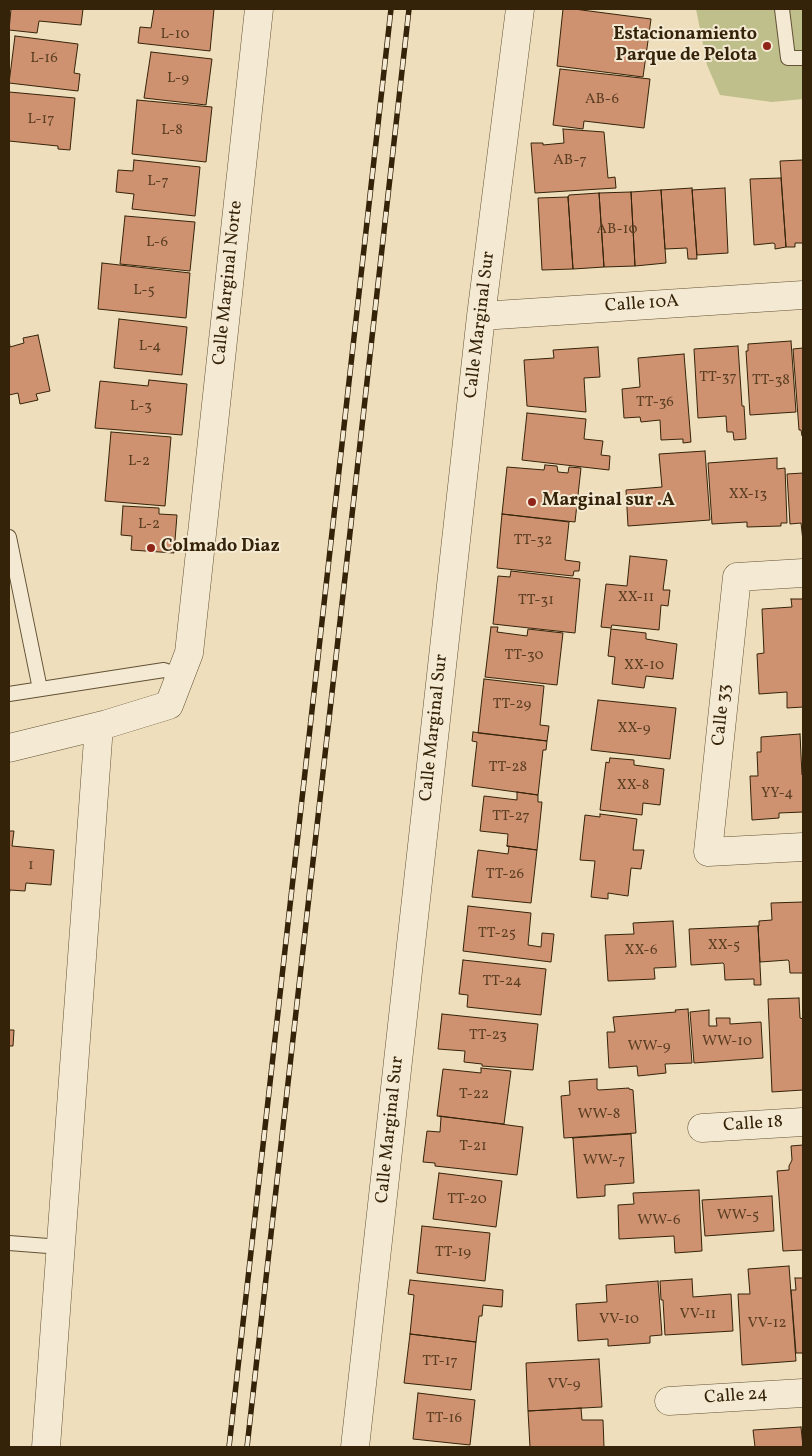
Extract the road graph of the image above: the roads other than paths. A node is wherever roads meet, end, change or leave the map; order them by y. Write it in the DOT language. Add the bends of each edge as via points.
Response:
graph roads {
  1 [pos="259,9"];
  2 [pos="520,9"];
  3 [pos="782,9"];
  4 [pos="803,58"];
  5 [pos="803,295"];
  6 [pos="481,316"];
  7 [pos="9,537"];
  8 [pos="803,573"];
  9 [pos="180,676"];
  10 [pos="40,689"];
  11 [pos="9,694"];
  12 [pos="99,726"];
  13 [pos="9,748"];
  14 [pos="803,847"];
  15 [pos="803,1122"];
  16 [pos="702,1128"];
  17 [pos="9,1244"];
  18 [pos="61,1247"];
  19 [pos="803,1393"];
  20 [pos="669,1401"];
  21 [pos="46,1447"];
  22 [pos="355,1447"];
  1 -- 9 [label="street, Calle Marginal Norte" via="189,653"];
  2 -- 6 [label="street, Calle Marginal Sur"];
  3 -- 4 [label="lane" via="788,58"];
  5 -- 6 [label="street, Calle 10A"];
  6 -- 22 [label="street, Calle Marginal Sur"];
  7 -- 10 [label="lane"];
  8 -- 14 [label="street, Calle 33" via="737,577 708,852"];
  9 -- 10 [label="lane" via="164,670"];
  9 -- 12 [label="street, Calle Marginal Norte" via="169,705"];
  10 -- 11 [label="lane"];
  12 -- 13 [label="street"];
  12 -- 18 [label="street"];
  15 -- 16 [label="street, Calle 18"];
  17 -- 18 [label="lane"];
  18 -- 21 [label="street"];
  19 -- 20 [label="street, Calle 24"];
}
